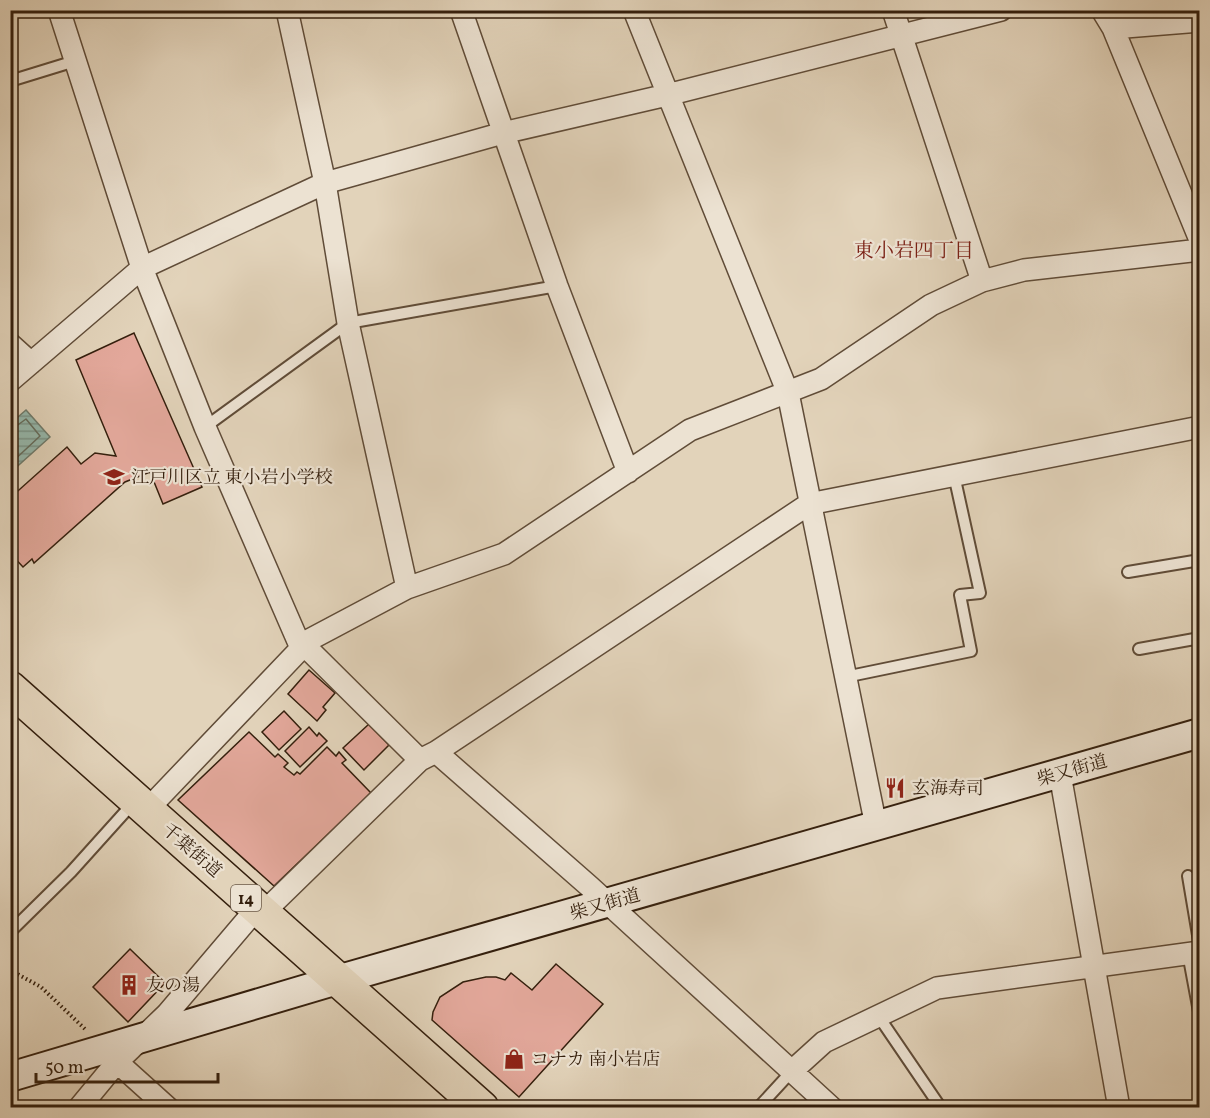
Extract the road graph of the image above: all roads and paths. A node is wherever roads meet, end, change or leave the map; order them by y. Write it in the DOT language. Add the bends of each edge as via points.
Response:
graph roads {
  1 [pos="59,10"];
  2 [pos="287,10"];
  3 [pos="461,10"];
  4 [pos="634,10"];
  5 [pos="893,10"];
  6 [pos="1002,10"];
  7 [pos="1108,19"];
  8 [pos="1200,21"];
  9 [pos="902,35"];
  10 [pos="75,61"];
  11 [pos="10,81"];
  12 [pos="667,95"];
  13 [pos="503,133"];
  14 [pos="326,183"];
  15 [pos="1200,240"];
  16 [pos="1200,250"];
  17 [pos="142,268"];
  18 [pos="982,281"];
  19 [pos="557,286"];
  20 [pos="348,323"];
  21 [pos="10,344"];
  22 [pos="31,363"];
  23 [pos="10,381"];
  24 [pos="788,393"];
  25 [pos="205,427"];
  26 [pos="1200,427"];
  27 [pos="628,472"];
  28 [pos="954,475"];
  29 [pos="809,504"];
  30 [pos="1200,560"];
  31 [pos="1128,572"];
  32 [pos="407,588"];
  33 [pos="1200,638"];
  34 [pos="303,646"];
  35 [pos="1139,650"];
  36 [pos="845,677"];
  37 [pos="10,688"];
  38 [pos="1200,733"];
  39 [pos="428,756"];
  40 [pos="1060,774"];
  41 [pos="141,805"];
  42 [pos="876,826"];
  43 [pos="1188,876"];
  44 [pos="608,903"];
  45 [pos="260,910"];
  46 [pos="10,932"];
  47 [pos="1196,951"];
  48 [pos="1094,968"];
  49 [pos="10,970"];
  50 [pos="337,980"];
  51 [pos="879,1017"];
  52 [pos="1200,1017"];
  53 [pos="93,1036"];
  54 [pos="142,1038"];
  55 [pos="117,1062"];
  56 [pos="792,1071"];
  57 [pos="10,1077"];
  58 [pos="79,1107"];
  59 [pos="168,1107"];
  60 [pos="482,1107"];
  61 [pos="758,1107"];
  62 [pos="832,1107"];
  63 [pos="941,1107"];
  64 [pos="1119,1107"];
  1 -- 10 [label="street"];
  2 -- 14 [label="street"];
  3 -- 13 [label="street"];
  4 -- 12 [label="street"];
  5 -- 9 [label="street"];
  6 -- 9 [label="street"];
  7 -- 8 [label="street"];
  7 -- 15 [label="street"];
  9 -- 12 [label="street"];
  9 -- 18 [label="street"];
  10 -- 11 [label="lane"];
  10 -- 17 [label="street"];
  12 -- 13 [label="street"];
  12 -- 24 [label="street"];
  13 -- 14 [label="street"];
  13 -- 19 [label="street"];
  14 -- 17 [label="street"];
  14 -- 20 [label="street"];
  16 -- 18 [label="street" via="1024,270"];
  17 -- 22 [label="street"];
  17 -- 25 [label="street"];
  18 -- 24 [label="street" via="931,305 821,379"];
  19 -- 20 [label="lane"];
  19 -- 27 [label="street"];
  20 -- 25 [label="lane"];
  20 -- 32 [label="street"];
  21 -- 22 [label="street"];
  22 -- 23 [label="street"];
  24 -- 27 [label="street" via="690,430"];
  24 -- 29 [label="street"];
  25 -- 34 [label="street"];
  26 -- 28 [label="street"];
  27 -- 32 [label="street" via="504,554"];
  28 -- 29 [label="street"];
  28 -- 36 [label="lane" via="980,593 960,595 971,651"];
  29 -- 36 [label="street"];
  29 -- 39 [label="street"];
  30 -- 31 [label="lane"];
  32 -- 34 [label="street"];
  33 -- 35 [label="lane"];
  34 -- 39 [label="street"];
  34 -- 41 [label="street"];
  36 -- 42 [label="street"];
  37 -- 41 [label="highway, 千葉街道 / 14"];
  38 -- 40 [label="main road, 柴又街道"];
  39 -- 44 [label="street"];
  39 -- 45 [label="street"];
  40 -- 42 [label="main road, 柴又街道"];
  40 -- 48 [label="street"];
  41 -- 45 [label="highway, 千葉街道 / 14"];
  41 -- 46 [label="lane"];
  42 -- 44 [label="main road, 柴又街道"];
  43 -- 47 [label="lane"];
  44 -- 50 [label="main road, 柴又街道"];
  44 -- 56 [label="street"];
  45 -- 50 [label="highway, 千葉街道 / 14"];
  45 -- 54 [label="street"];
  47 -- 48 [label="street"];
  47 -- 52 [label="lane"];
  48 -- 51 [label="street" via="937,988"];
  48 -- 64 [label="street"];
  49 -- 53 [label="path" via="41,987"];
  50 -- 54 [label="main road, 柴又街道"];
  50 -- 60 [label="highway, 千葉街道 / 14"];
  51 -- 56 [label="street" via="824,1042"];
  51 -- 63 [label="lane"];
  54 -- 55 [label="street"];
  54 -- 57 [label="main road, 柴又街道"];
  55 -- 58 [label="street"];
  55 -- 59 [label="street"];
  56 -- 61 [label="lane"];
  56 -- 62 [label="street"];
}
